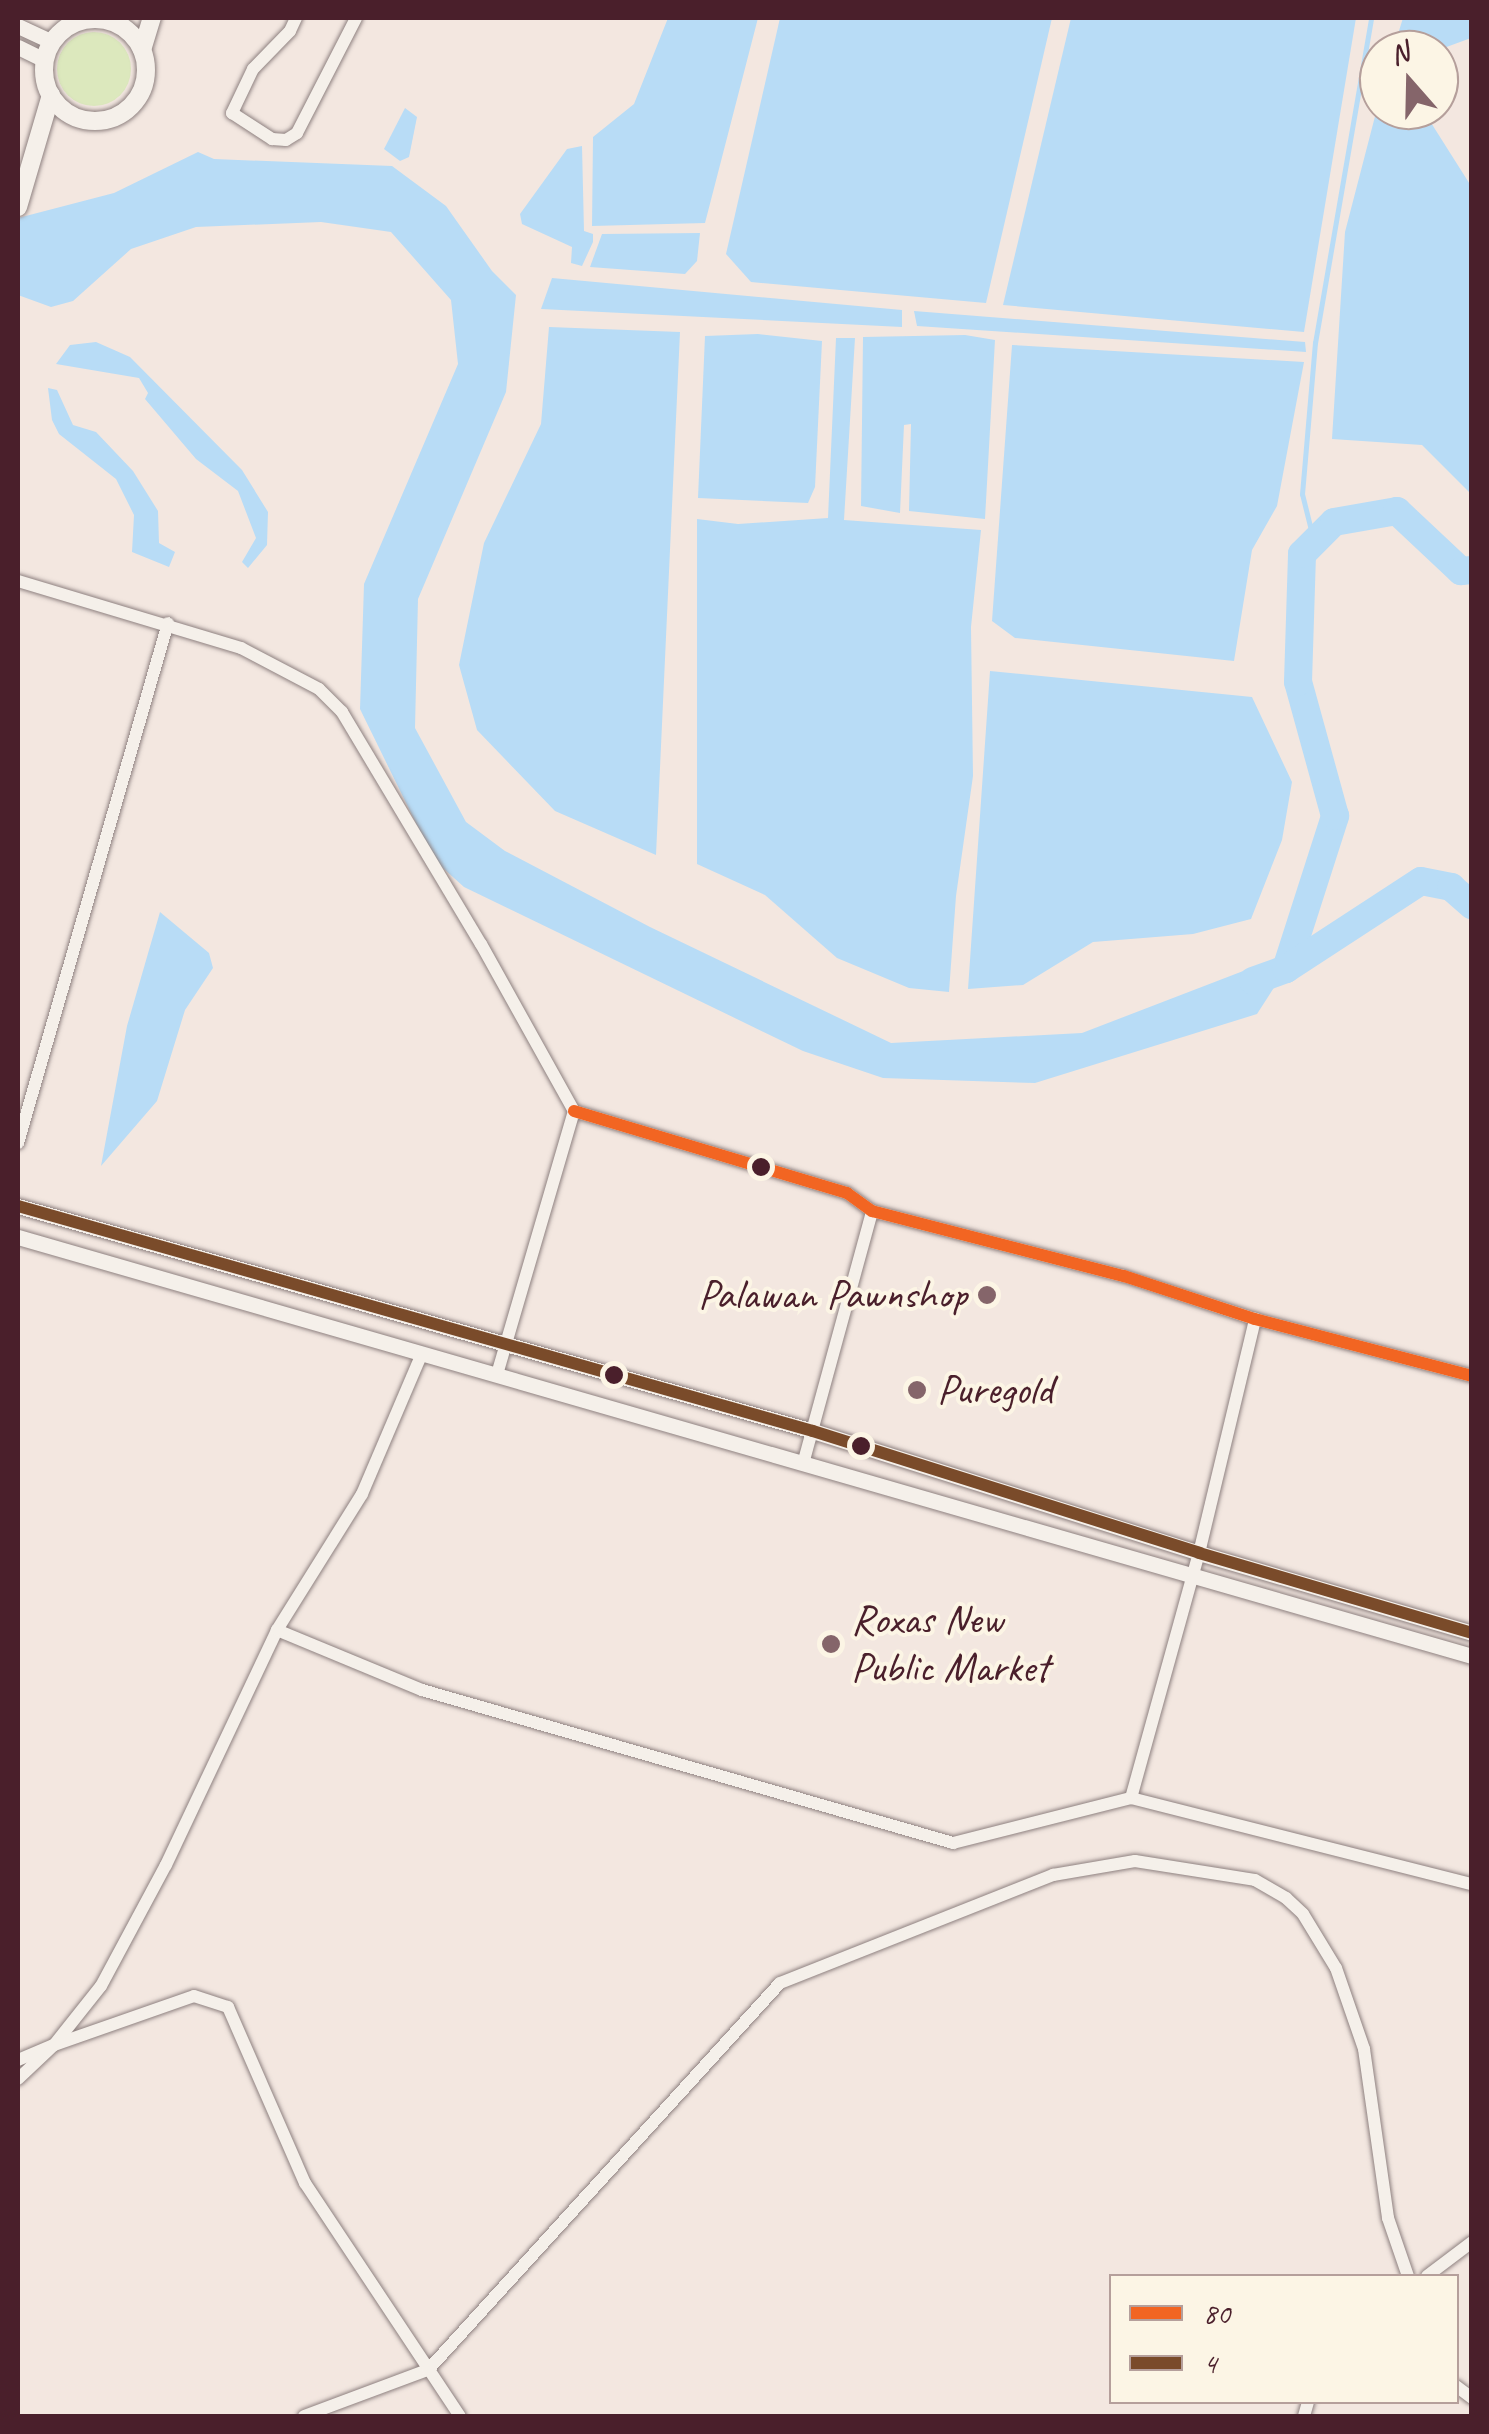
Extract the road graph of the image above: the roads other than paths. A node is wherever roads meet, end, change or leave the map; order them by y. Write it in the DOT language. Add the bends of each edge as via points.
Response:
graph roads {
  1 [pos="152,18"];
  2 [pos="296,18"];
  3 [pos="356,18"];
  4 [pos="84,19"];
  5 [pos="18,26"];
  6 [pos="18,46"];
  7 [pos="142,50"];
  8 [pos="49,51"];
  9 [pos="51,95"];
  10 [pos="18,204"];
  11 [pos="18,581"];
  12 [pos="168,623"];
  13 [pos="574,1110"];
  14 [pos="18,1143"];
  15 [pos="18,1206"];
  16 [pos="872,1211"];
  17 [pos="18,1237"];
  18 [pos="1255,1318"];
  19 [pos="507,1342"];
  20 [pos="422,1353"];
  21 [pos="498,1376"];
  22 [pos="1472,1376"];
  23 [pos="812,1431"];
  24 [pos="803,1464"];
  25 [pos="1199,1554"];
  26 [pos="1192,1576"];
  27 [pos="278,1630"];
  28 [pos="1472,1634"];
  29 [pos="1472,1656"];
  30 [pos="1131,1798"];
  31 [pos="1472,1884"];
  32 [pos="54,2045"];
  33 [pos="18,2060"];
  34 [pos="18,2078"];
  35 [pos="1472,2242"];
  36 [pos="1407,2274"];
  37 [pos="1431,2274"];
  38 [pos="428,2370"];
  39 [pos="304,2416"];
  40 [pos="460,2416"];
  1 -- 7 [label="main road"];
  2 -- 3 [label="street" via="253,70 232,112 272,139 297,133"];
  4 -- 7 [label="main road" via="118,24"];
  4 -- 8 [label="main road"];
  5 -- 8 [label="street"];
  6 -- 8 [label="street"];
  7 -- 9 [label="main road" via="141,92 117,115 84,119"];
  8 -- 9 [label="main road"];
  9 -- 10 [label="main road"];
  11 -- 12 [label="street"];
  12 -- 13 [label="street" via="279,665 342,712"];
  12 -- 14 [label="street"];
  13 -- 16 [label="street" via="847,1192"];
  13 -- 19 [label="street"];
  15 -- 19 [label="street"];
  16 -- 18 [label="street" via="1124,1276"];
  16 -- 23 [label="street"];
  17 -- 20 [label="street"];
  18 -- 22 [label="street"];
  18 -- 25 [label="street"];
  19 -- 21 [label="street"];
  19 -- 23 [label="street"];
  20 -- 21 [label="street"];
  20 -- 27 [label="street" via="362,1494"];
  21 -- 24 [label="street"];
  23 -- 24 [label="street"];
  23 -- 25 [label="street"];
  24 -- 26 [label="street"];
  25 -- 26 [label="street"];
  25 -- 28 [label="street"];
  26 -- 29 [label="street"];
  26 -- 30 [label="street"];
  27 -- 30 [label="street" via="422,1690 953,1842"];
  27 -- 32 [label="street" via="101,1986"];
  30 -- 31 [label="street"];
  32 -- 33 [label="street"];
  32 -- 34 [label="street"];
  32 -- 38 [label="street" via="194,1996 228,2007 305,2184"];
  35 -- 37 [label="street"];
  36 -- 38 [label="street" via="1388,2218 1364,2050 1336,1968 1303,1914 1254,1880 1135,1861 1052,1875 780,1983"];
  38 -- 39 [label="street"];
  38 -- 40 [label="street"];
}
